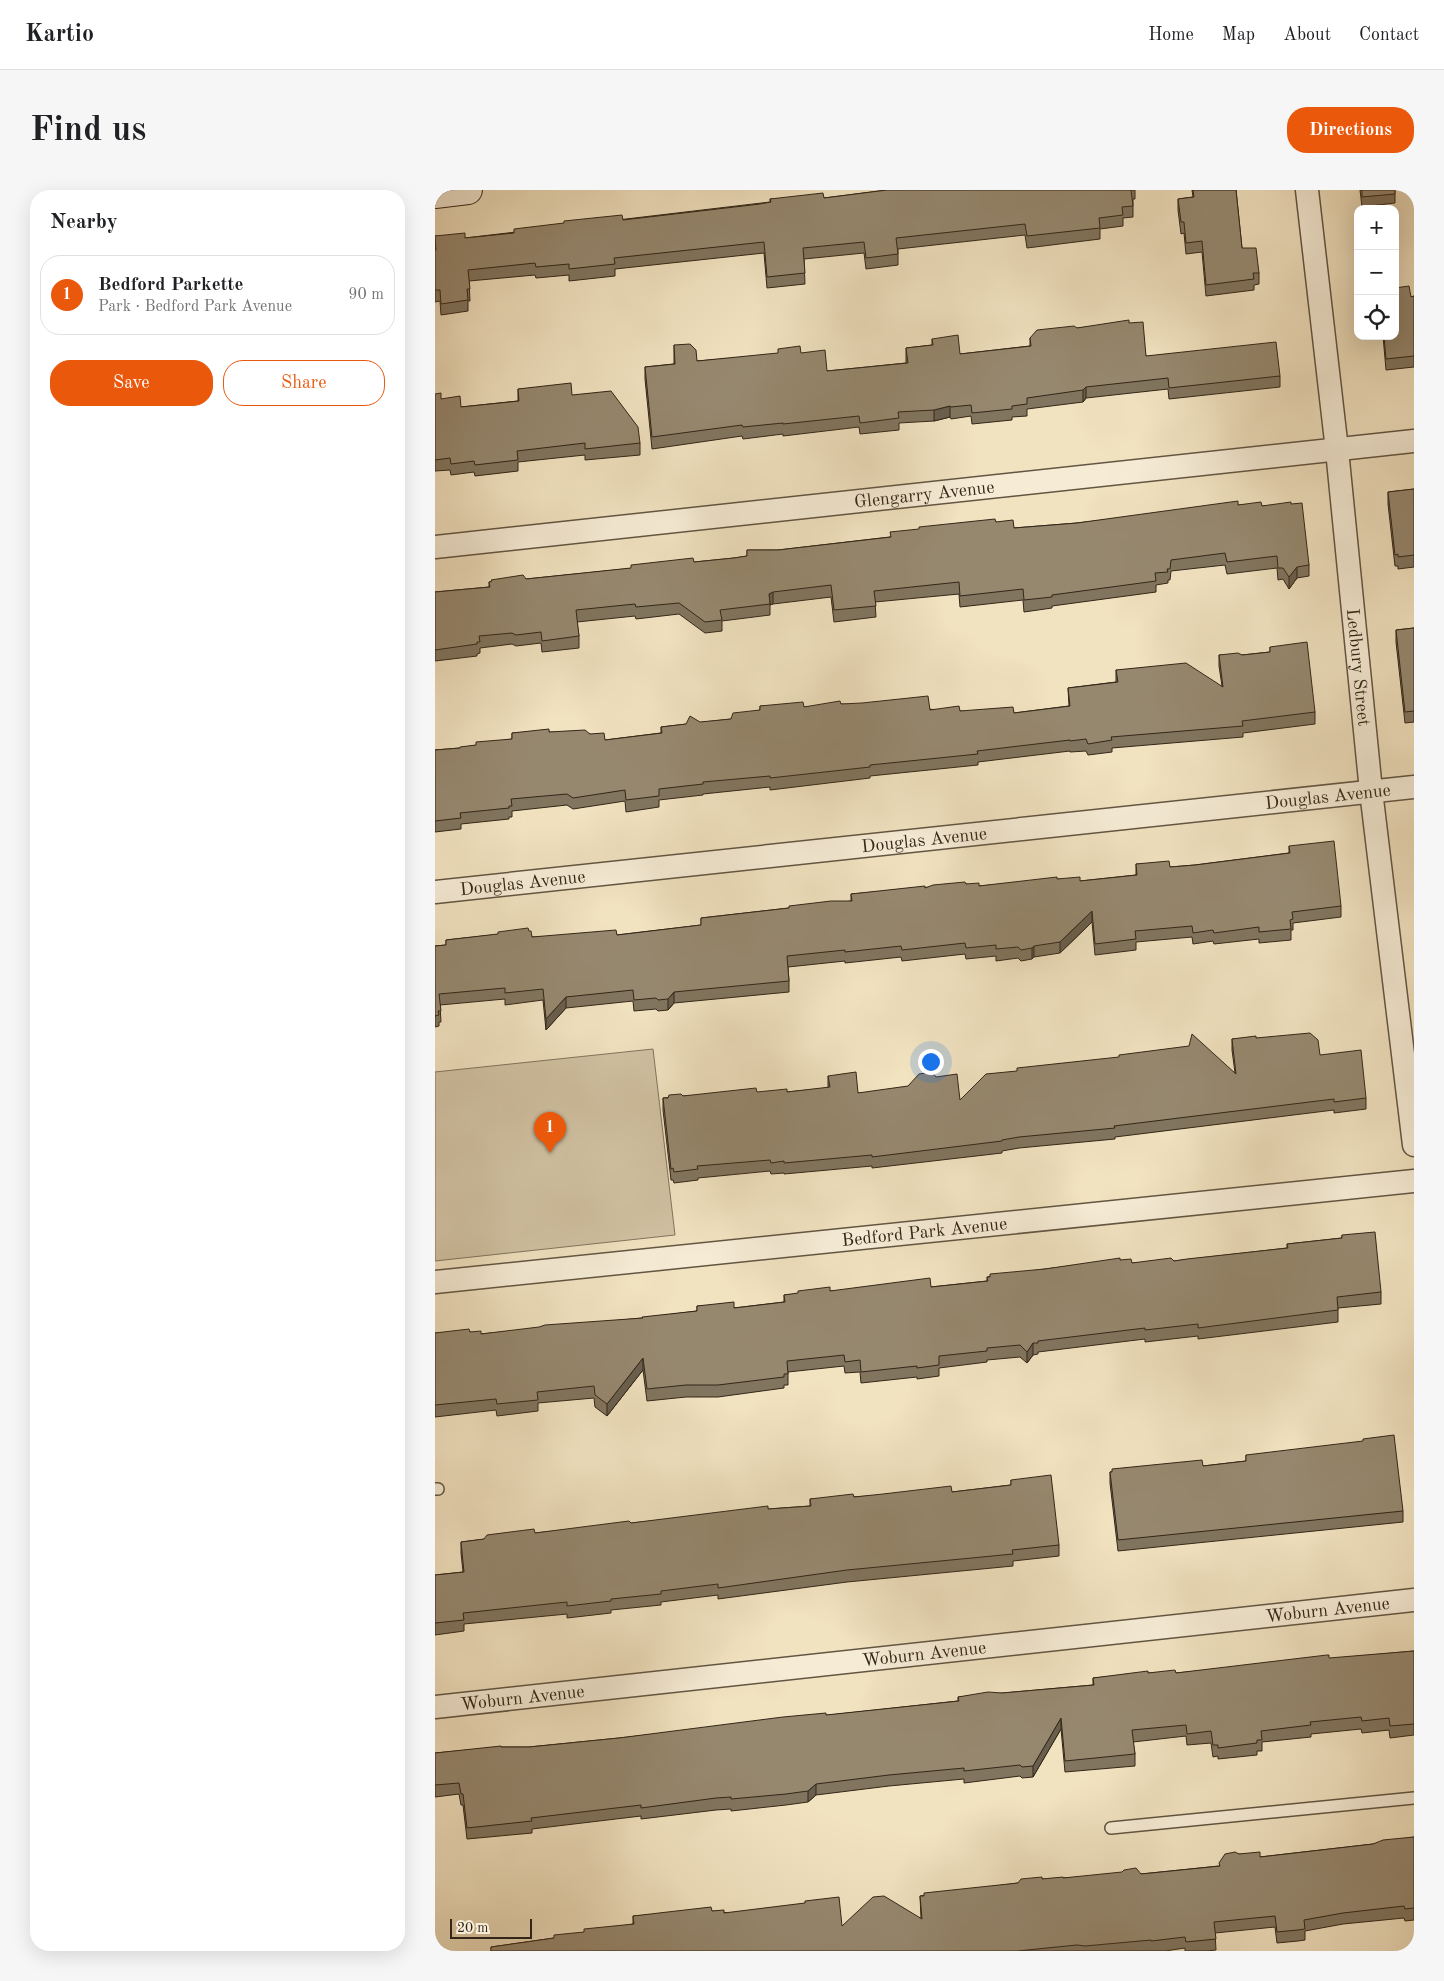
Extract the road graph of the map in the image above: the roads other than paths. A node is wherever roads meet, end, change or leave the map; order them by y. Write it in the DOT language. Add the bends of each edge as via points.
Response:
graph roads {
  1 [pos="468,190"];
  2 [pos="1307,190"];
  3 [pos="435,194"];
  4 [pos="1414,441"];
  5 [pos="1337,450"];
  6 [pos="435,548"];
  7 [pos="1414,786"];
  8 [pos="1371,791"];
  9 [pos="435,892"];
  10 [pos="1414,1145"];
  11 [pos="1414,1180"];
  12 [pos="435,1282"];
  13 [pos="1414,1600"];
  14 [pos="435,1707"];
  15 [pos="1414,1798"];
  16 [pos="1111,1828"];
  1 -- 3 [label="main road"];
  2 -- 5 [label="street, Ledbury Street"];
  4 -- 5 [label="street, Glengarry Avenue"];
  5 -- 6 [label="street, Glengarry Avenue"];
  5 -- 8 [label="street, Ledbury Street"];
  7 -- 8 [label="street, Douglas Avenue"];
  8 -- 9 [label="street, Douglas Avenue"];
  8 -- 10 [label="street, Ledbury Street"];
  11 -- 12 [label="street, Bedford Park Avenue"];
  13 -- 14 [label="street, Woburn Avenue"];
  15 -- 16 [label="lane"];
}
